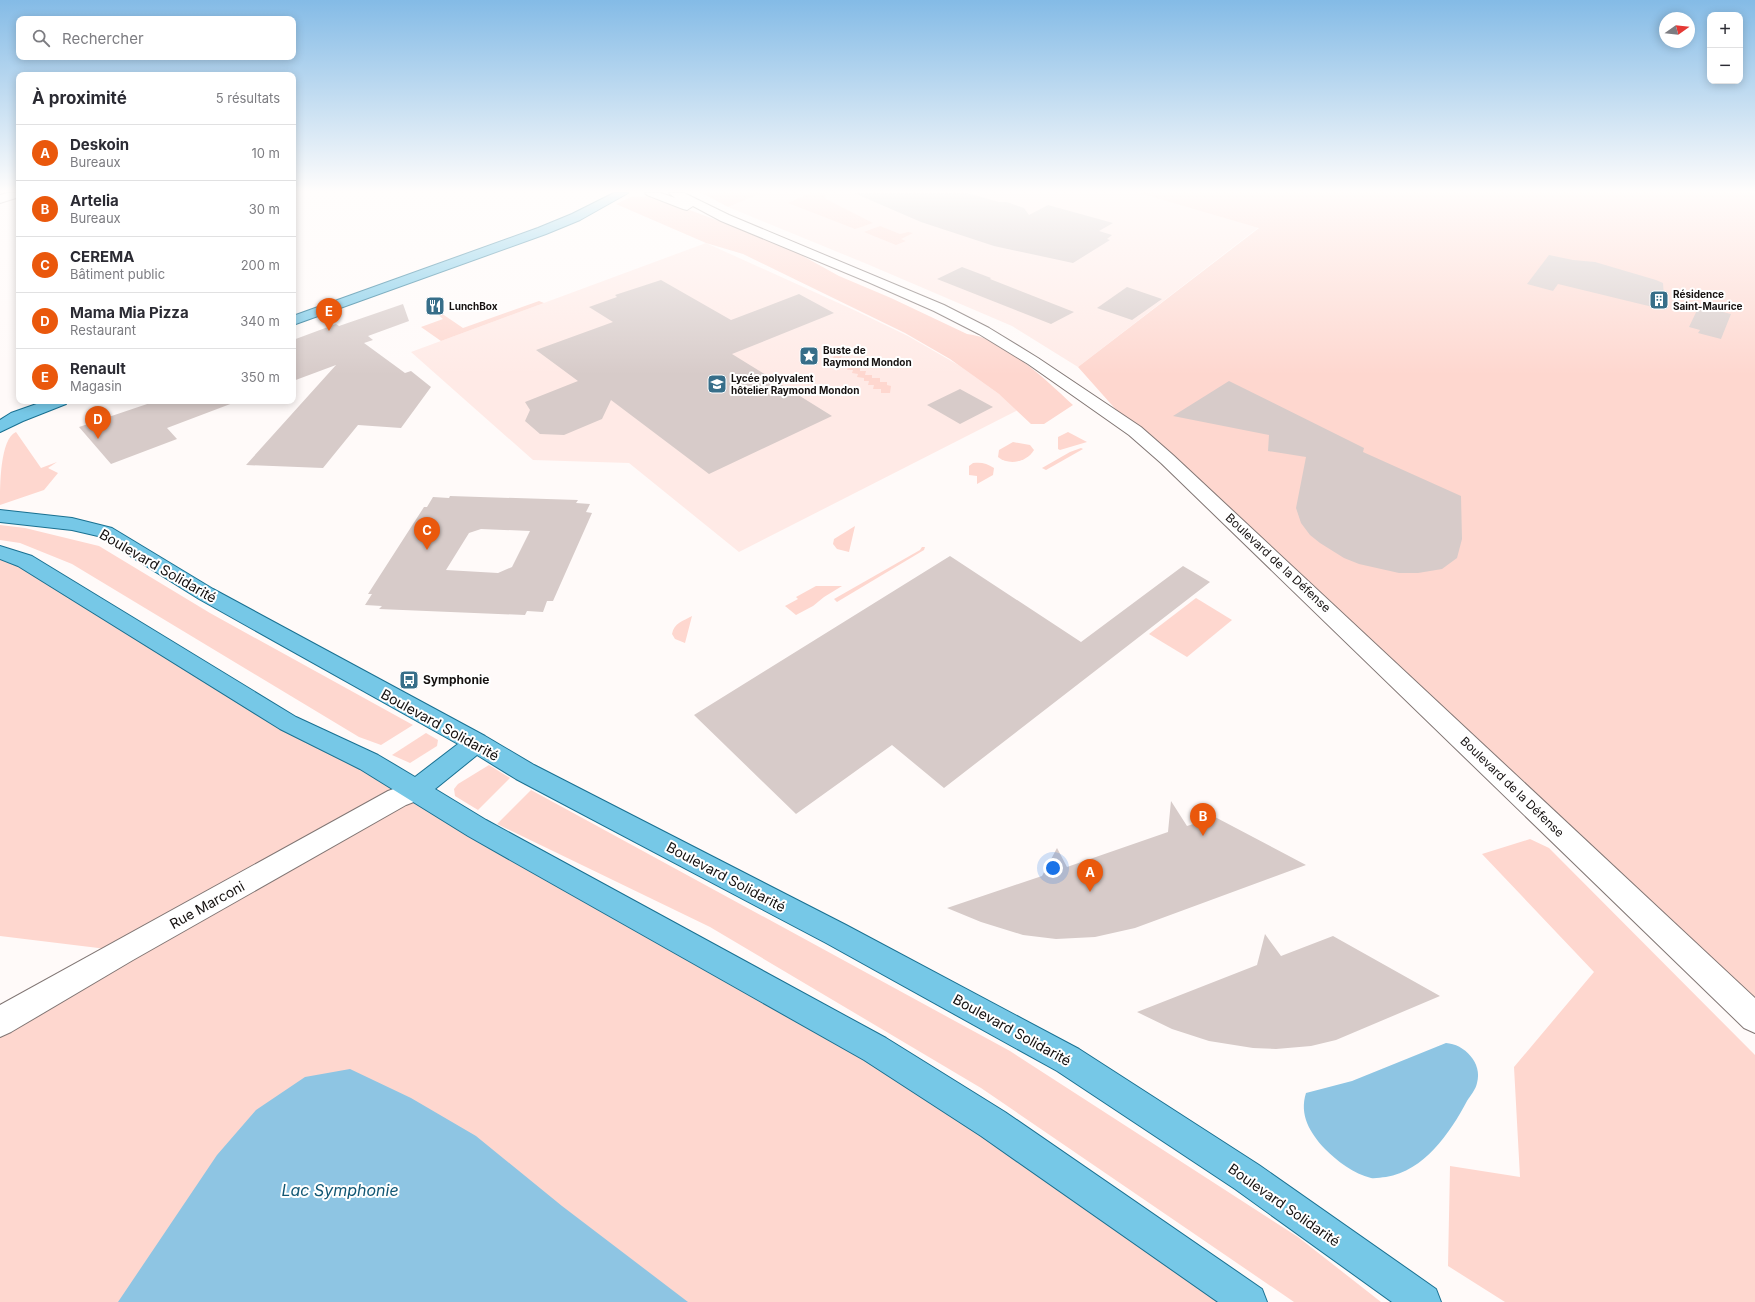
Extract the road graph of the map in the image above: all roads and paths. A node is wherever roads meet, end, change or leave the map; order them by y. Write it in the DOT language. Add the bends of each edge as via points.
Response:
graph roads {
  1 [pos="480,254"];
  2 [pos="812,254"];
  3 [pos="296,321"];
  4 [pos="27,404"];
  5 [pos="52,404"];
  6 [pos="0,413"];
  7 [pos="0,426"];
  8 [pos="0,516"];
  9 [pos="0,552"];
  10 [pos="476,743"];
  11 [pos="415,791"];
  12 [pos="1755,1018"];
  13 [pos="0,1022"];
  14 [pos="1249,1302"];
  15 [pos="1423,1302"];
  1 -- 3 [label="main road"];
  2 -- 12 [label="street, Boulevard de la Défense" via="939,308 984,331 1136,431"];
  4 -- 6 [label="main road"];
  5 -- 7 [label="main road"];
  8 -- 10 [label="main road, Boulevard Solidarité" via="72,524 105,532 206,594"];
  9 -- 11 [label="main road" via="25,561 288,723 370,762"];
  10 -- 11 [label="main road"];
  10 -- 15 [label="main road, Boulevard Solidarité" via="525,772 836,934 1068,1060 1247,1177"];
  11 -- 13 [label="street, Rue Marconi" via="397,798"];
  11 -- 14 [label="main road" via="476,828 875,1049 993,1124"];
}
